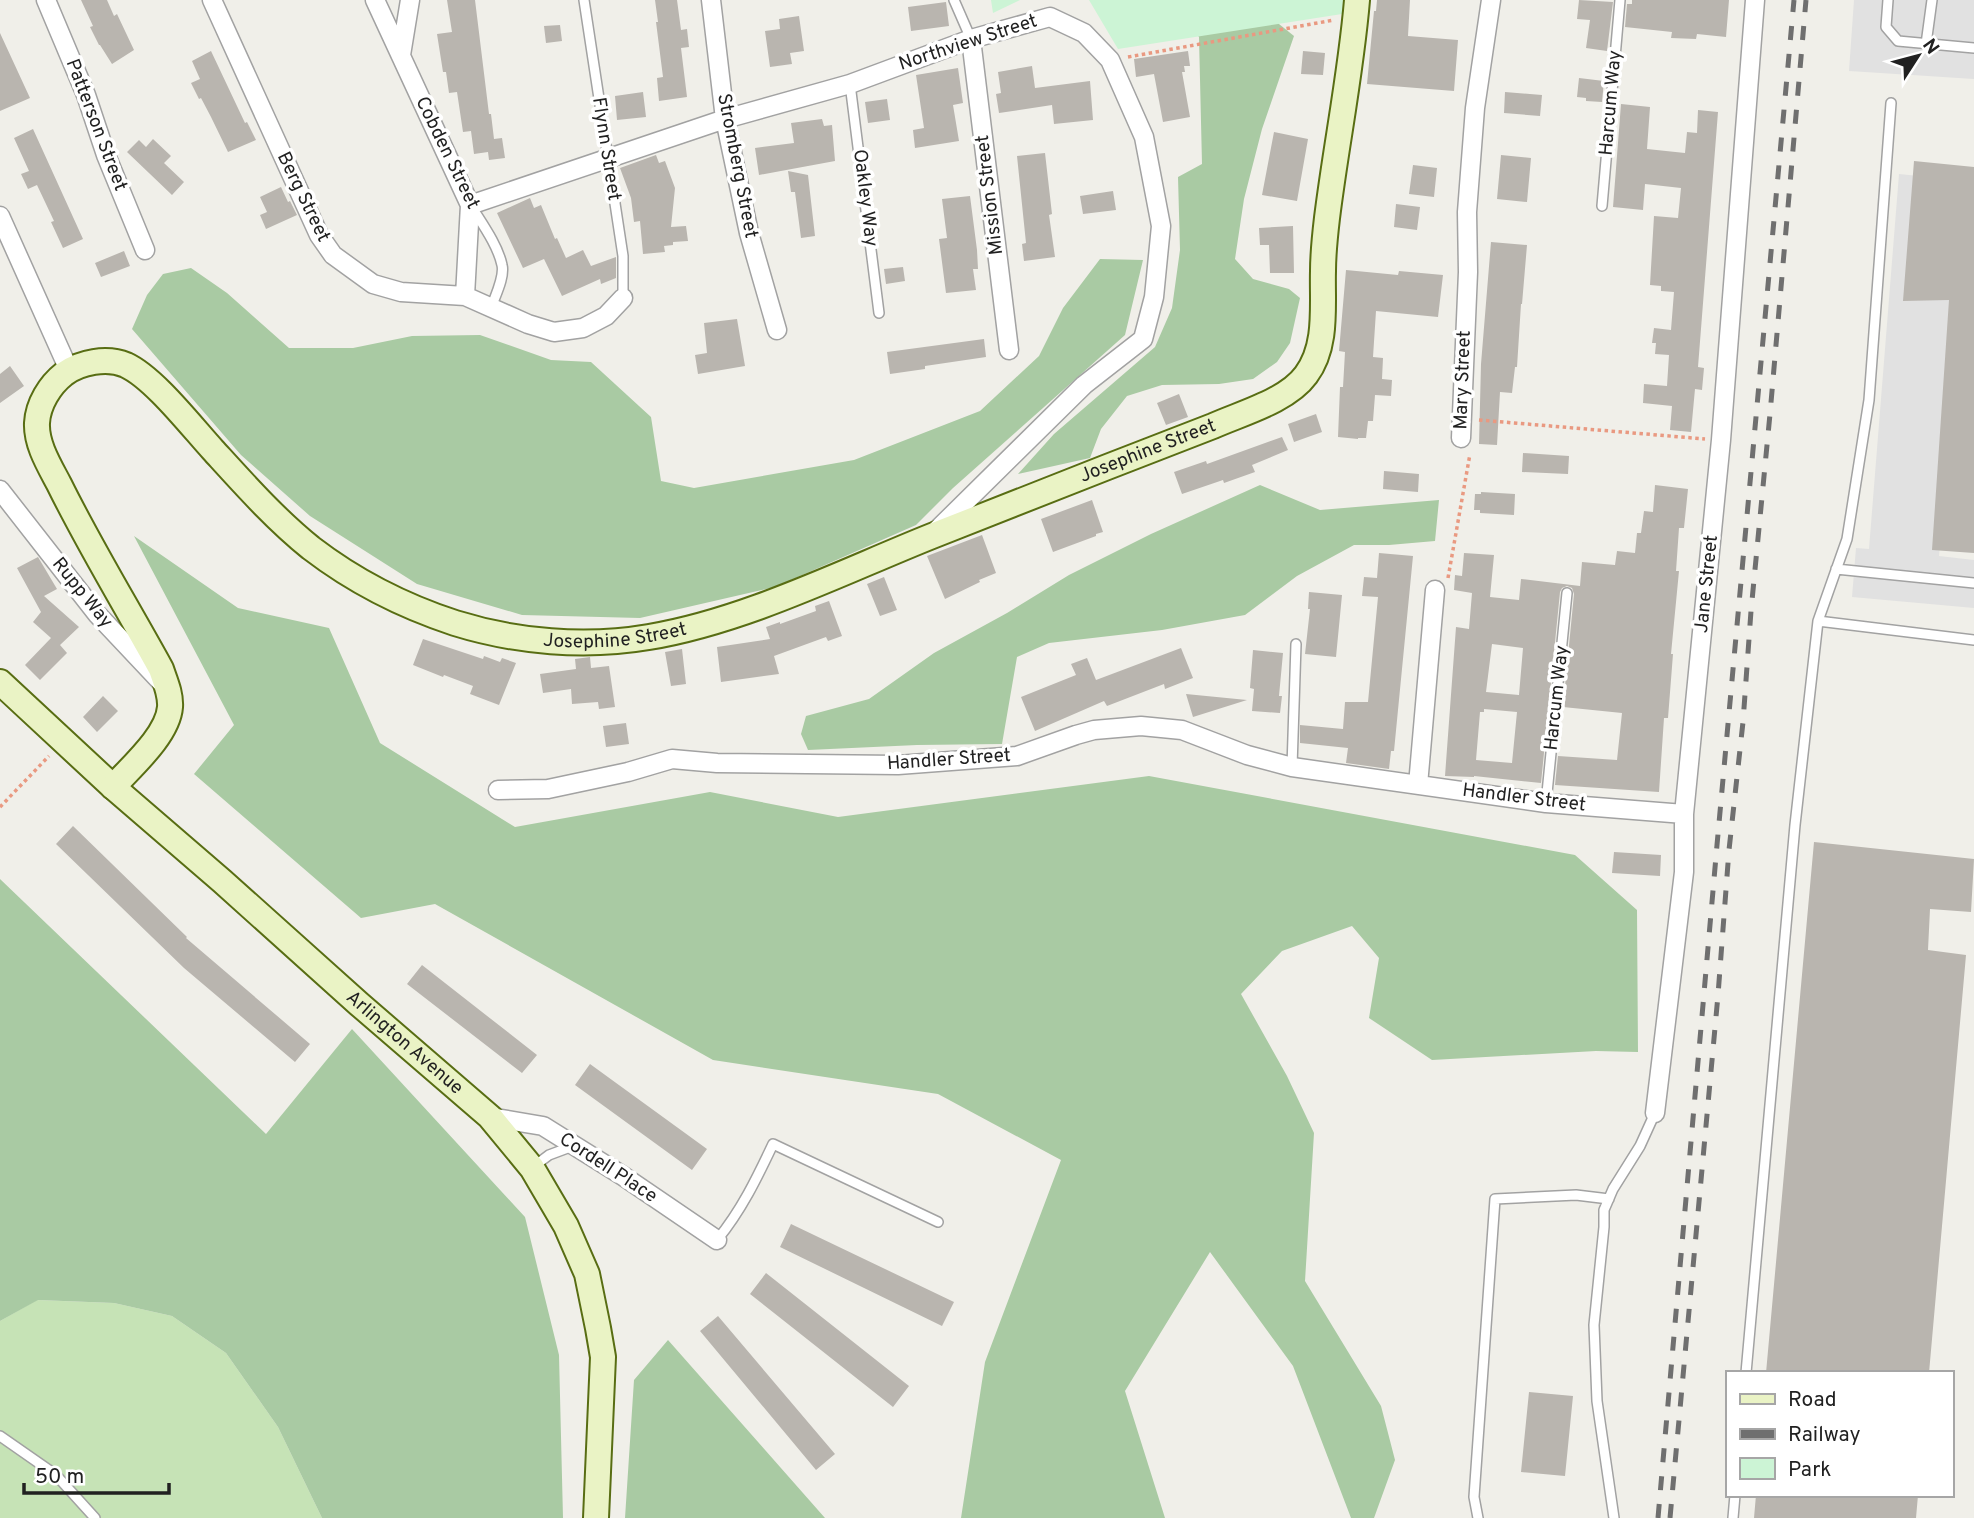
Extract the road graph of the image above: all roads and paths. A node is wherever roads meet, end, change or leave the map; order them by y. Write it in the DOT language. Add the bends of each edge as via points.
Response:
graph roads {
  1 [pos="46,0"];
  2 [pos="212,0"];
  3 [pos="375,0"];
  4 [pos="410,0"];
  5 [pos="584,0"];
  6 [pos="711,0"];
  7 [pos="954,0"];
  8 [pos="1357,0"];
  9 [pos="1491,0"];
  10 [pos="1620,0"];
  11 [pos="1755,0"];
  12 [pos="1888,0"];
  13 [pos="1931,0"];
  14 [pos="1340,19"];
  15 [pos="971,39"];
  16 [pos="1926,44"];
  17 [pos="1974,48"];
  18 [pos="401,56"];
  19 [pos="1110,60"];
  20 [pos="850,83"];
  21 [pos="1891,103"];
  22 [pos="725,119"];
  23 [pos="607,158"];
  24 [pos="470,205"];
  25 [pos="1602,206"];
  26 [pos="0,216"];
  27 [pos="145,250"];
  28 [pos="465,296"];
  29 [pos="623,298"];
  30 [pos="491,308"];
  31 [pos="879,313"];
  32 [pos="778,330"];
  33 [pos="1009,351"];
  34 [pos="69,370"];
  35 [pos="1461,419"];
  36 [pos="1461,438"];
  37 [pos="1721,440"];
  38 [pos="0,490"];
  39 [pos="930,537"];
  40 [pos="1836,569"];
  41 [pos="1974,583"];
  42 [pos="1435,590"];
  43 [pos="1567,593"];
  44 [pos="1818,621"];
  45 [pos="1974,640"];
  46 [pos="1296,644"];
  47 [pos="0,682"];
  48 [pos="169,691"];
  49 [pos="62,741"];
  50 [pos="1292,767"];
  51 [pos="1418,785"];
  52 [pos="113,787"];
  53 [pos="498,790"];
  54 [pos="1546,803"];
  55 [pos="0,807"];
  56 [pos="1684,814"];
  57 [pos="1655,1113"];
  58 [pos="490,1117"];
  59 [pos="574,1145"];
  60 [pos="532,1168"];
  61 [pos="1609,1199"];
  62 [pos="938,1222"];
  63 [pos="717,1240"];
  64 [pos="1746,1371"];
  65 [pos="0,1436"];
  66 [pos="1735,1497"];
  67 [pos="95,1518"];
  68 [pos="596,1518"];
  69 [pos="1478,1518"];
  70 [pos="1614,1518"];
  71 [pos="1733,1518"];
  1 -- 27 [label="street, Patterson Street"];
  2 -- 28 [label="street, Berg Street" via="332,256 373,284 401,292"];
  3 -- 18 [label="street, Cobden Street"];
  4 -- 18 [label="street"];
  5 -- 23 [label="lane, Flynn Street"];
  6 -- 22 [label="street, Stromberg Street"];
  7 -- 15 [label="lane"];
  8 -- 39 [label="street, Josephine Street" via="1327,219 1322,331 1306,376 1270,401"];
  9 -- 35 [label="street, Mary Street" via="1468,199"];
  10 -- 25 [label="lane, Harcum Way"];
  11 -- 37 [label="street, Jane Street"];
  12 -- 16 [label="lane" via="1886,27 1898,41"];
  13 -- 16 [label="lane"];
  14 -- 19 [label="path"];
  15 -- 19 [label="street, Northview Street" via="1050,17 1084,33"];
  15 -- 20 [label="street, Northview Street"];
  15 -- 33 [label="street, Mission Street"];
  16 -- 17 [label="lane"];
  18 -- 24 [label="street, Cobden Street"];
  19 -- 39 [label="street, Northview Street" via="1144,137 1161,226 1154,297 1143,339 1084,385"];
  20 -- 22 [label="street, Northview Street"];
  20 -- 31 [label="lane, Oakley Way"];
  21 -- 40 [label="lane" via="1869,400 1847,539"];
  22 -- 23 [label="street, Northview Street"];
  22 -- 32 [label="street, Stromberg Street" via="749,233"];
  23 -- 24 [label="street, Northview Street"];
  23 -- 29 [label="lane, Flynn Street" via="623,256"];
  24 -- 28 [label="street"];
  24 -- 30 [label="lane, Cobden Street" via="503,266"];
  26 -- 34 [label="street"];
  28 -- 30 [label="street, Berg Street"];
  29 -- 30 [label="street, Berg Street" via="606,316 583,327 554,331"];
  34 -- 39 [label="street, Josephine Street" via="99,360 124,364 148,380 250,491 310,547 386,595 461,625 502,634 590,642 672,632 731,616"];
  34 -- 48 [label="street" via="54,382 44,399 37,420 39,439"];
  35 -- 36 [label="street, Mary Street"];
  35 -- 37 [label="path"];
  36 -- 42 [label="path, Mary Street" via="1470,451 1447,591"];
  37 -- 56 [label="street, Jane Street"];
  38 -- 48 [label="street, Rupp Way" via="97,614"];
  40 -- 41 [label="lane"];
  40 -- 44 [label="lane"];
  42 -- 51 [label="street"];
  43 -- 54 [label="lane, Harcum Way"];
  44 -- 45 [label="lane"];
  44 -- 64 [label="lane"];
  46 -- 50 [label="lane"];
  47 -- 49 [label="street, Arlington Avenue"];
  48 -- 52 [label="street" via="167,722"];
  49 -- 52 [label="street, Arlington Avenue"];
  49 -- 55 [label="path"];
  50 -- 51 [label="street, Handler Street"];
  50 -- 53 [label="street, Handler Street" via="1182,730 1141,726 1094,730 1017,756 898,765 672,759 548,789"];
  51 -- 54 [label="street, Handler Street"];
  52 -- 58 [label="street, Arlington Avenue"];
  54 -- 56 [label="street, Handler Street"];
  56 -- 57 [label="street, Jane Street" via="1684,872"];
  57 -- 61 [label="lane, Jane Street"];
  58 -- 59 [label="street, Cordell Place" via="543,1126"];
  58 -- 60 [label="street, Arlington Avenue"];
  59 -- 60 [label="lane"];
  59 -- 63 [label="street, Cordell Place"];
  60 -- 68 [label="street, Arlington Avenue" via="587,1274 598,1328 603,1357"];
  61 -- 69 [label="lane" via="1576,1195 1495,1199 1475,1497"];
  61 -- 70 [label="lane" via="1604,1210 1594,1325 1597,1401"];
  62 -- 63 [label="lane" via="773,1144 751,1192"];
  65 -- 67 [label="lane" via="56,1475"];
  66 -- 71 [label="lane"];
}
